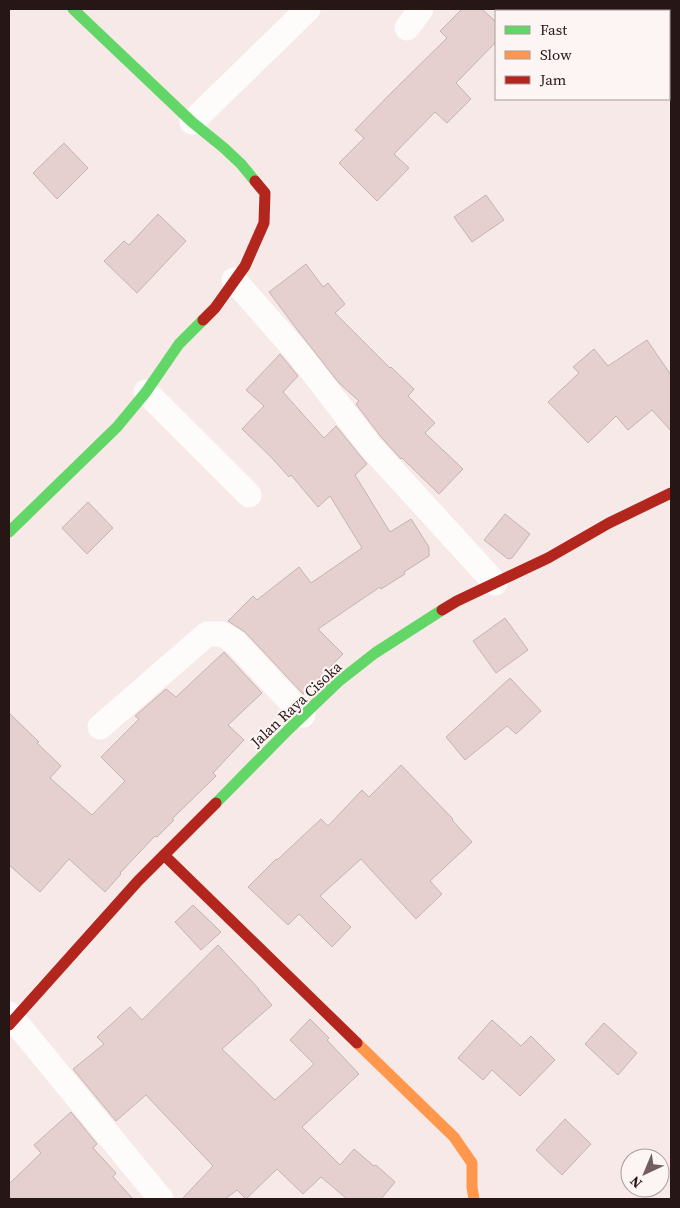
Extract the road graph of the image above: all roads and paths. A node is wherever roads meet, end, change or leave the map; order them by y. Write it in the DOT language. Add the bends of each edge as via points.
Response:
graph roads {
  1 [pos="73,9"];
  2 [pos="308,9"];
  3 [pos="192,122"];
  4 [pos="234,280"];
  5 [pos="146,392"];
  6 [pos="671,493"];
  7 [pos="249,495"];
  8 [pos="9,532"];
  9 [pos="496,583"];
  10 [pos="304,715"];
  11 [pos="100,727"];
  12 [pos="164,855"];
  13 [pos="10,1019"];
  14 [pos="161,1199"];
  15 [pos="474,1199"];
  1 -- 3 [label="street"];
  2 -- 3 [label="street"];
  3 -- 4 [label="street" via="242,164 265,193 264,223 245,266"];
  4 -- 5 [label="street" via="215,308 179,344"];
  4 -- 9 [label="street" via="299,354 370,446"];
  5 -- 7 [label="street"];
  5 -- 8 [label="street" via="117,427"];
  6 -- 9 [label="street, Jalan Raya Cisoka"];
  9 -- 10 [label="street, Jalan Raya Cisoka" via="457,601 383,648 338,682"];
  10 -- 11 [label="street" via="235,642 222,634 207,634"];
  10 -- 12 [label="street, Jalan Raya Cisoka"];
  12 -- 13 [label="street, Jalan Raya Cisoka"];
  12 -- 15 [label="street" via="454,1137 472,1163"];
  13 -- 14 [label="street"];
}
